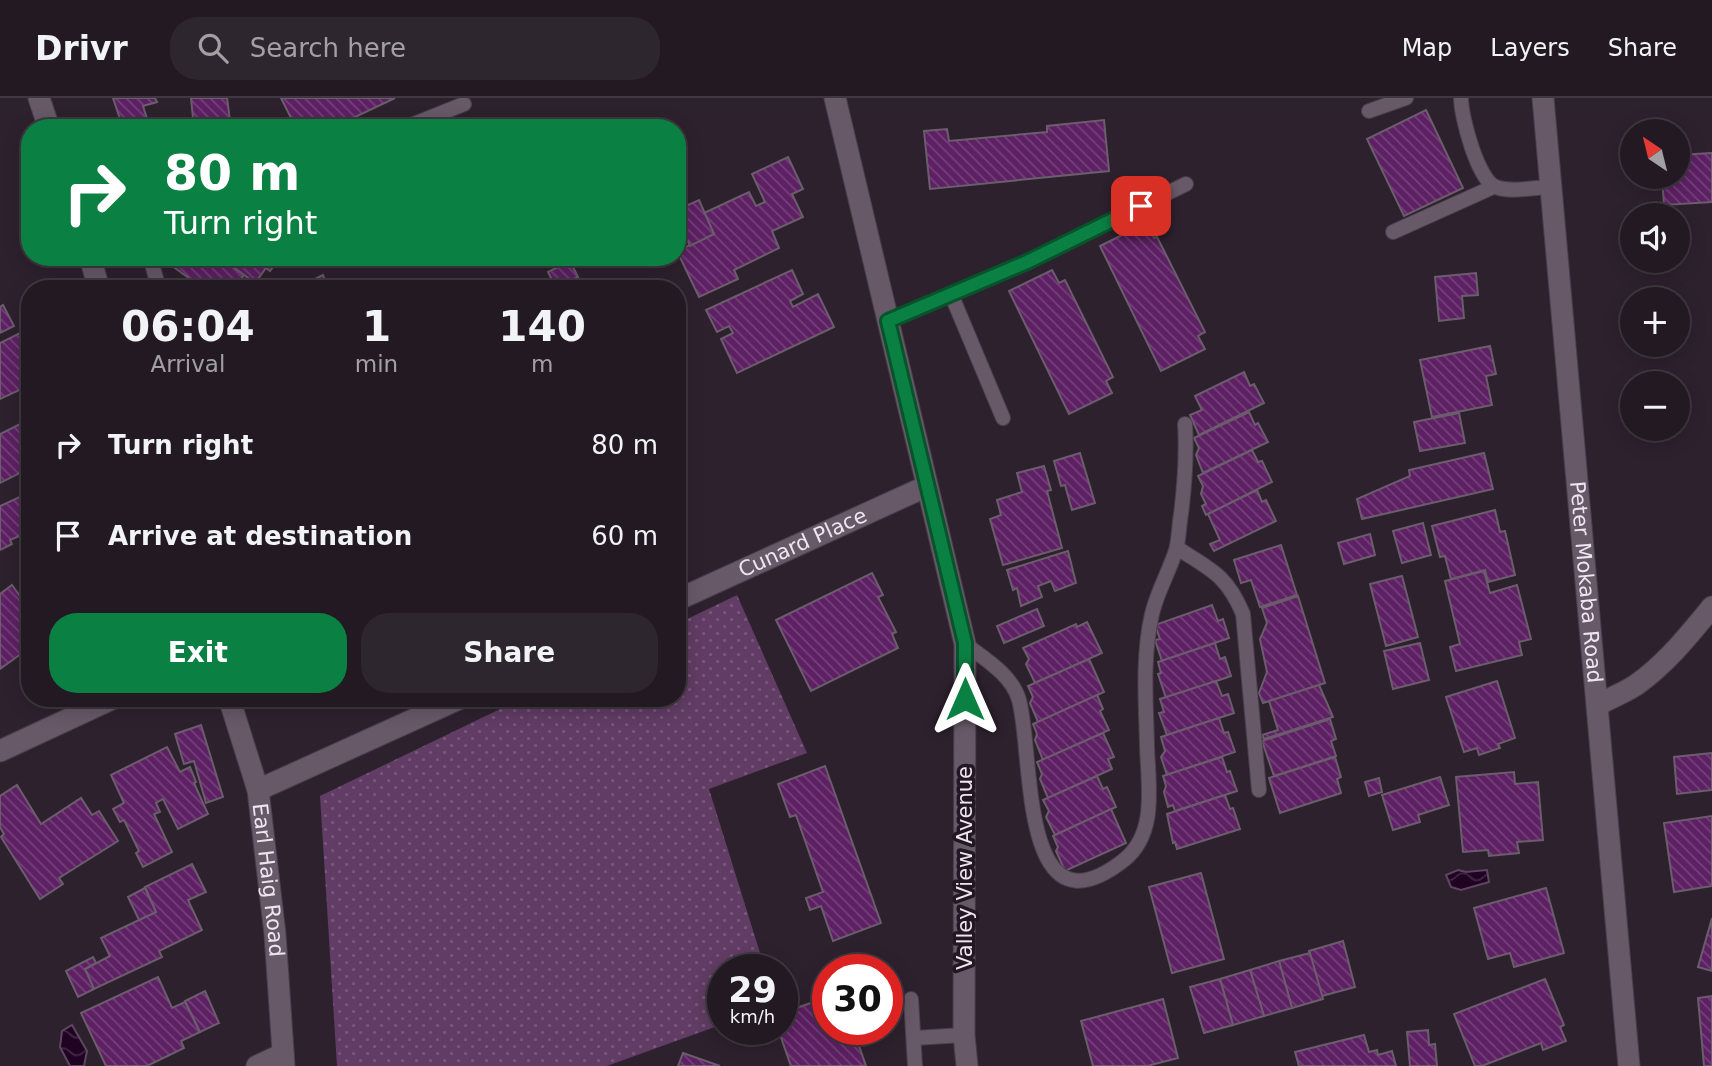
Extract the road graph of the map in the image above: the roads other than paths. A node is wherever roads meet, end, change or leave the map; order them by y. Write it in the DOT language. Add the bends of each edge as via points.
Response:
graph roads {
  1 [pos="40,98"];
  2 [pos="835,98"];
  3 [pos="1406,98"];
  4 [pos="1461,98"];
  5 [pos="1543,98"];
  6 [pos="464,104"];
  7 [pos="1369,111"];
  8 [pos="46,119"];
  9 [pos="426,119"];
  10 [pos="1186,184"];
  11 [pos="1493,187"];
  12 [pos="1551,187"];
  13 [pos="1393,232"];
  14 [pos="951,294"];
  15 [pos="888,321"];
  16 [pos="1003,418"];
  17 [pos="1185,424"];
  18 [pos="927,486"];
  19 [pos="1177,548"];
  20 [pos="686,596"];
  21 [pos="1712,607"];
  22 [pos="965,643"];
  23 [pos="1598,705"];
  24 [pos="95,707"];
  25 [pos="232,707"];
  26 [pos="441,707"];
  27 [pos="0,751"];
  28 [pos="258,790"];
  29 [pos="1258,790"];
  30 [pos="911,999"];
  31 [pos="964,1035"];
  32 [pos="914,1038"];
  33 [pos="284,1060"];
  34 [pos="257,1066"];
  35 [pos="915,1066"];
  36 [pos="967,1066"];
  37 [pos="1629,1066"];
  1 -- 8 [label="street"];
  2 -- 15 [label="street, Valley View Avenue"];
  3 -- 7 [label="lane"];
  4 -- 11 [label="lane" via="1479,169"];
  5 -- 12 [label="street, Peter Mokaba Road"];
  6 -- 9 [label="lane"];
  10 -- 14 [label="lane"];
  11 -- 12 [label="lane"];
  11 -- 13 [label="lane"];
  12 -- 23 [label="street, Peter Mokaba Road"];
  14 -- 15 [label="lane"];
  14 -- 16 [label="lane"];
  15 -- 18 [label="street, Valley View Avenue"];
  17 -- 19 [label="lane" via="1188,458"];
  18 -- 20 [label="street, Cunard Place"];
  18 -- 22 [label="street, Valley View Avenue"];
  19 -- 22 [label="lane" via="1152,611 1147,640 1149,801 1145,834 1124,861 1086,881 1069,880 1049,863 1033,815 1019,700 998,669"];
  19 -- 29 [label="lane" via="1217,573 1232,589 1243,614"];
  21 -- 23 [label="street" via="1655,671"];
  22 -- 31 [label="street, Valley View Avenue"];
  23 -- 37 [label="street, Peter Mokaba Road"];
  24 -- 27 [label="street"];
  25 -- 28 [label="street, Earl Haig Road"];
  26 -- 28 [label="street"];
  28 -- 33 [label="street, Earl Haig Road"];
  30 -- 32 [label="lane"];
  31 -- 32 [label="lane"];
  31 -- 36 [label="street, Valley View Avenue"];
  32 -- 35 [label="lane"];
  33 -- 34 [label="street"];
}
